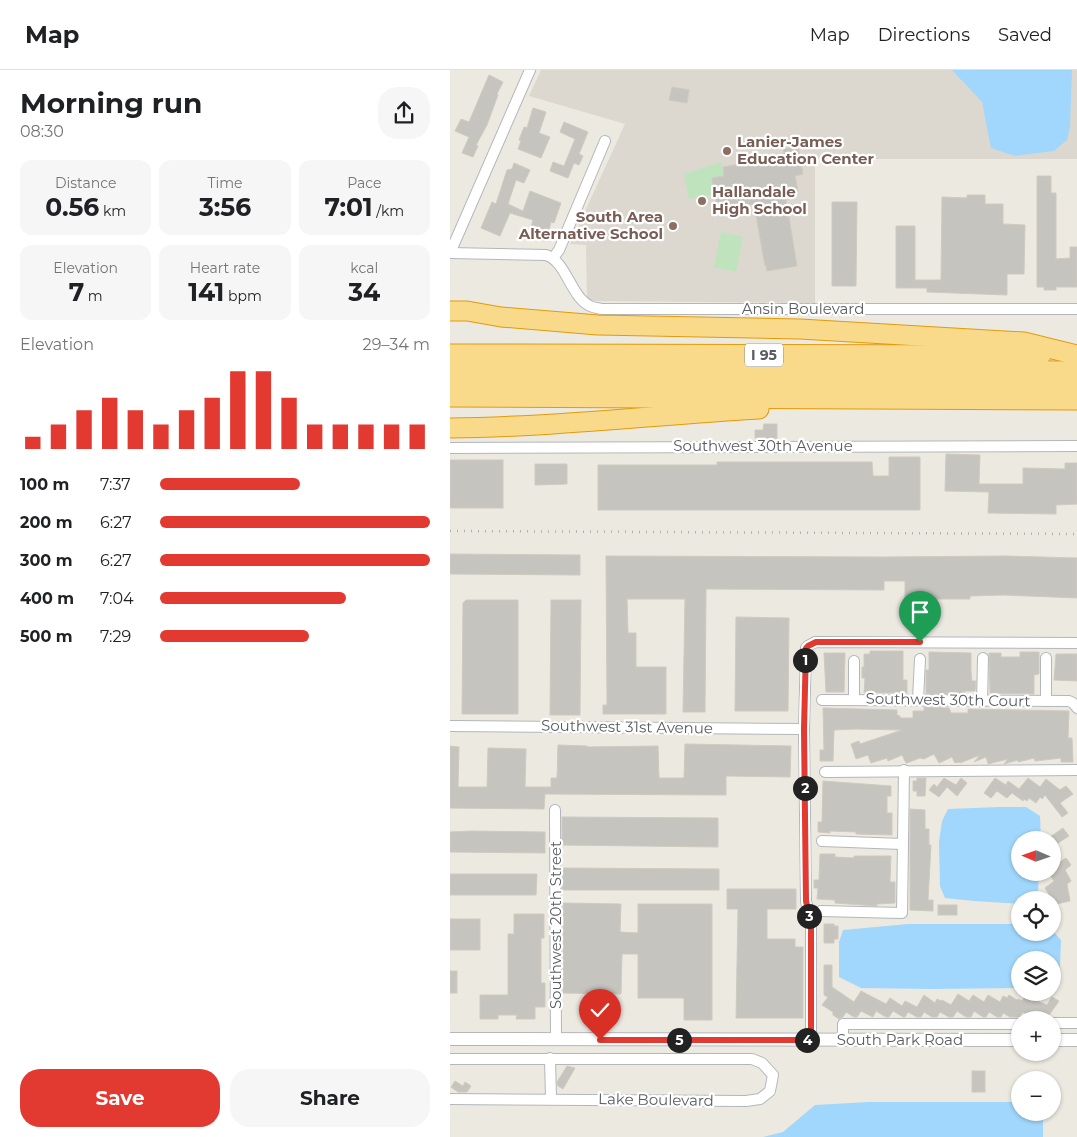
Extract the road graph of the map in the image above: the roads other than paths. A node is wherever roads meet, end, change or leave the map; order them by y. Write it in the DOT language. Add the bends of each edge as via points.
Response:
graph roads {
  1 [pos="530,70"];
  2 [pos="605,141"];
  3 [pos="450,253"];
  4 [pos="553,258"];
  5 [pos="1077,309"];
  6 [pos="450,311"];
  7 [pos="450,354"];
  8 [pos="1077,355"];
  9 [pos="450,369"];
  10 [pos="1077,371"];
  11 [pos="450,383"];
  12 [pos="1077,386"];
  13 [pos="450,397"];
  14 [pos="842,398"];
  15 [pos="1045,400"];
  16 [pos="1077,400"];
  17 [pos="1077,406"];
  18 [pos="450,428"];
  19 [pos="1077,446"];
  20 [pos="450,448"];
  21 [pos="1077,643"];
  22 [pos="983,658"];
  23 [pos="1046,658"];
  24 [pos="920,659"];
  25 [pos="854,662"];
  26 [pos="854,699"];
  27 [pos="822,700"];
  28 [pos="918,700"];
  29 [pos="1046,701"];
  30 [pos="982,702"];
  31 [pos="1075,705"];
  32 [pos="450,726"];
  33 [pos="804,729"];
  34 [pos="904,770"];
  35 [pos="1077,770"];
  36 [pos="825,772"];
  37 [pos="555,810"];
  38 [pos="822,841"];
  39 [pos="902,844"];
  40 [pos="821,912"];
  41 [pos="1077,1023"];
  42 [pos="1011,1024"];
  43 [pos="1061,1024"];
  44 [pos="450,1038"];
  45 [pos="556,1040"];
  46 [pos="811,1040"];
  47 [pos="843,1040"];
  48 [pos="1011,1040"];
  49 [pos="1061,1040"];
  50 [pos="1077,1040"];
  51 [pos="550,1058"];
  52 [pos="450,1059"];
  53 [pos="450,1099"];
  54 [pos="551,1099"];
  1 -- 3 [label="street"];
  2 -- 4 [label="street"];
  3 -- 4 [label="street" via="546,255"];
  4 -- 5 [label="street, Ansin Boulevard" via="583,301 602,309"];
  6 -- 8 [label="highway" via="598,325 800,329 1024,342"];
  7 -- 8 [label="highway, I 95"];
  9 -- 10 [label="highway"];
  11 -- 12 [label="highway"];
  13 -- 14 [label="highway"];
  14 -- 15 [label="highway"];
  14 -- 18 [label="highway" via="615,421"];
  15 -- 16 [label="highway"];
  15 -- 17 [label="highway"];
  19 -- 20 [label="street, Southwest 30th Avenue"];
  21 -- 33 [label="street" via="816,642 808,646 805,653"];
  22 -- 30 [label="street"];
  23 -- 29 [label="street"];
  24 -- 28 [label="street"];
  25 -- 26 [label="street"];
  26 -- 27 [label="street, Southwest 30th Court"];
  26 -- 28 [label="street, Southwest 30th Court"];
  28 -- 30 [label="street, Southwest 30th Court"];
  29 -- 30 [label="street, Southwest 30th Court"];
  29 -- 31 [label="street, Southwest 30th Court"];
  32 -- 33 [label="street, Southwest 31st Avenue"];
  33 -- 46 [label="street" via="806,901 811,924"];
  34 -- 35 [label="street"];
  34 -- 36 [label="street"];
  34 -- 39 [label="street"];
  37 -- 45 [label="street, Southwest 20th Street"];
  38 -- 39 [label="street"];
  39 -- 40 [label="street" via="902,913"];
  41 -- 43 [label="street"];
  42 -- 47 [label="street" via="843,1024"];
  44 -- 45 [label="street, South Park Road"];
  45 -- 46 [label="street, South Park Road"];
  46 -- 47 [label="street, South Park Road"];
  47 -- 48 [label="street, South Park Road"];
  49 -- 50 [label="street"];
  51 -- 52 [label="street"];
  51 -- 54 [label="street"];
  51 -- 54 [label="street, Lake Boulevard" via="752,1059 762,1063 773,1075 770,1091 760,1099 746,1101"];
  53 -- 54 [label="street, Lake Boulevard"];
}
